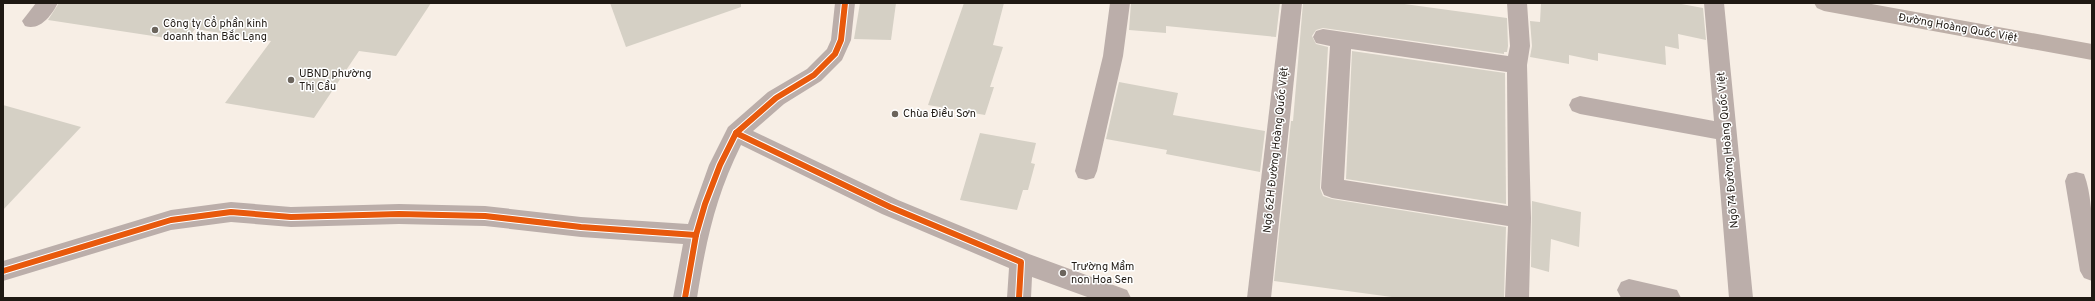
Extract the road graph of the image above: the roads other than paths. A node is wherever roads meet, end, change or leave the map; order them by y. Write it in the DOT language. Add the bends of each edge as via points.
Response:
graph roads {
  1 [pos="48,3"];
  2 [pos="845,3"];
  3 [pos="1120,3"];
  4 [pos="1292,3"];
  5 [pos="1517,3"];
  6 [pos="1714,3"];
  7 [pos="1824,3"];
  8 [pos="32,21"];
  9 [pos="2092,52"];
  10 [pos="1517,65"];
  11 [pos="1580,105"];
  12 [pos="1726,132"];
  13 [pos="736,133"];
  14 [pos="1086,171"];
  15 [pos="2076,180"];
  16 [pos="1520,218"];
  17 [pos="696,234"];
  18 [pos="1021,262"];
  19 [pos="3,271"];
  20 [pos="2092,271"];
  21 [pos="1629,290"];
  22 [pos="685,298"];
  23 [pos="1018,298"];
  24 [pos="1119,298"];
  25 [pos="1259,298"];
  26 [pos="1517,298"];
  27 [pos="1669,298"];
  28 [pos="1741,298"];
  1 -- 8 [label="street"];
  2 -- 13 [label="street" via="841,40 835,54 814,75 776,98"];
  3 -- 14 [label="street" via="1113,56"];
  4 -- 25 [label="street, Ngõ 62H Đường Hoàng Quốc Việt"];
  5 -- 10 [label="street" via="1520,46"];
  6 -- 12 [label="street, Ngõ 74 Đường Hoàng Quốc Việt"];
  7 -- 9 [label="main road, Đường Hoàng Quốc Việt"];
  10 -- 16 [label="street"];
  10 -- 16 [label="street" via="1332,39 1332,188"];
  11 -- 12 [label="street"];
  12 -- 28 [label="street, Ngõ 74 Đường Hoàng Quốc Việt"];
  13 -- 17 [label="street" via="718,172"];
  13 -- 18 [label="street" via="890,207"];
  15 -- 20 [label="street"];
  16 -- 26 [label="street"];
  17 -- 19 [label="street" via="581,227 485,216 399,214 291,217 231,212 171,220"];
  17 -- 22 [label="street"];
  18 -- 23 [label="street"];
  18 -- 24 [label="street"];
  21 -- 27 [label="street"];
}
